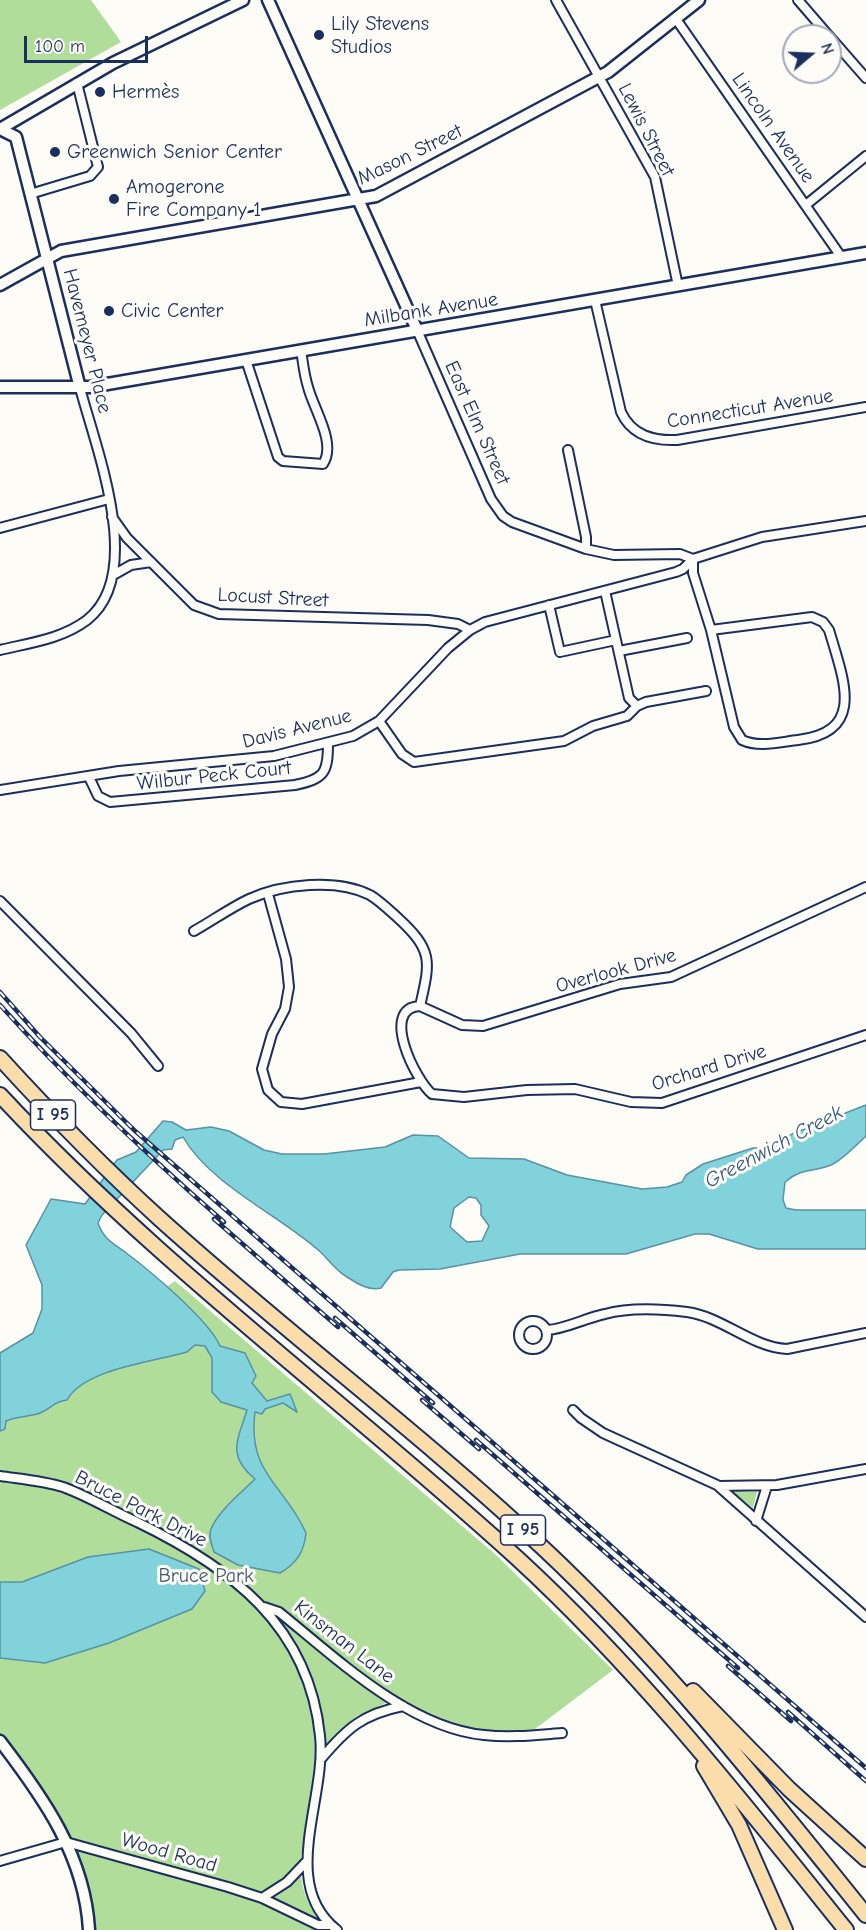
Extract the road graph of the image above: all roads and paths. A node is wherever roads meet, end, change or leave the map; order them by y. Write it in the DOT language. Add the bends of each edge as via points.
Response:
graph roads {
  1 [pos="243,0"];
  2 [pos="268,0"];
  3 [pos="556,0"];
  4 [pos="699,0"];
  5 [pos="798,0"];
  6 [pos="676,19"];
  7 [pos="818,24"];
  8 [pos="842,51"];
  9 [pos="600,76"];
  10 [pos="866,78"];
  11 [pos="77,83"];
  12 [pos="0,129"];
  13 [pos="866,156"];
  14 [pos="30,194"];
  15 [pos="358,200"];
  16 [pos="807,204"];
  17 [pos="865,256"];
  18 [pos="842,258"];
  19 [pos="47,259"];
  20 [pos="0,285"];
  21 [pos="678,286"];
  22 [pos="594,300"];
  23 [pos="417,330"];
  24 [pos="301,350"];
  25 [pos="246,360"];
  26 [pos="0,387"];
  27 [pos="80,388"];
  28 [pos="866,407"];
  29 [pos="568,450"];
  30 [pos="109,499"];
  31 [pos="112,517"];
  32 [pos="866,521"];
  33 [pos="0,528"];
  34 [pos="586,549"];
  35 [pos="693,559"];
  36 [pos="151,562"];
  37 [pos="114,576"];
  38 [pos="605,591"];
  39 [pos="549,605"];
  40 [pos="470,630"];
  41 [pos="711,630"];
  42 [pos="687,638"];
  43 [pos="616,640"];
  44 [pos="0,650"];
  45 [pos="619,651"];
  46 [pos="706,691"];
  47 [pos="637,706"];
  48 [pos="379,721"];
  49 [pos="328,744"];
  50 [pos="89,777"];
  51 [pos="0,790"];
  52 [pos="866,887"];
  53 [pos="268,894"];
  54 [pos="0,901"];
  55 [pos="194,931"];
  56 [pos="420,1006"];
  57 [pos="866,1035"];
  58 [pos="0,1058"];
  59 [pos="158,1066"];
  60 [pos="422,1082"];
  61 [pos="0,1095"];
  62 [pos="547,1330"];
  63 [pos="866,1333"];
  64 [pos="573,1410"];
  65 [pos="866,1469"];
  66 [pos="0,1476"];
  67 [pos="717,1485"];
  68 [pos="767,1486"];
  69 [pos="756,1521"];
  70 [pos="262,1606"];
  71 [pos="866,1617"];
  72 [pos="647,1652"];
  73 [pos="403,1706"];
  74 [pos="666,1709"];
  75 [pos="562,1732"];
  76 [pos="0,1741"];
  77 [pos="321,1759"];
  78 [pos="66,1842"];
  79 [pos="866,1859"];
  80 [pos="0,1861"];
  81 [pos="307,1861"];
  82 [pos="262,1898"];
  83 [pos="866,1915"];
  84 [pos="334,1928"];
  85 [pos="89,1930"];
  86 [pos="785,1930"];
  87 [pos="846,1930"];
  1 -- 11 [label="street"];
  2 -- 15 [label="street, East Elm Street"];
  3 -- 9 [label="street, Lewis Street"];
  4 -- 6 [label="street, Mason Street"];
  5 -- 7 [label="street"];
  6 -- 9 [label="street, Mason Street"];
  6 -- 16 [label="street, Lincoln Avenue"];
  8 -- 10 [label="street"];
  9 -- 15 [label="street, Mason Street" via="376,196"];
  9 -- 21 [label="street, Lewis Street" via="655,177"];
  11 -- 12 [label="street"];
  11 -- 14 [label="street" via="98,160 95,172"];
  12 -- 14 [label="street, Havemeyer Place" via="16,137"];
  13 -- 16 [label="street"];
  14 -- 19 [label="street, Havemeyer Place"];
  15 -- 19 [label="street, Mason Street" via="61,251"];
  15 -- 23 [label="street, East Elm Street"];
  16 -- 18 [label="street, Lincoln Avenue"];
  17 -- 18 [label="street, Milbank Avenue"];
  18 -- 21 [label="street, Milbank Avenue"];
  19 -- 20 [label="street, Mason Street"];
  19 -- 27 [label="street, Havemeyer Place"];
  21 -- 22 [label="street, Milbank Avenue"];
  22 -- 23 [label="street, Milbank Avenue"];
  22 -- 28 [label="street, Connecticut Avenue" via="621,412 629,425 644,436 677,440"];
  23 -- 24 [label="street, Milbank Avenue"];
  23 -- 34 [label="street, East Elm Street" via="497,509 526,528"];
  24 -- 25 [label="street, Milbank Avenue"];
  24 -- 25 [label="street" via="307,385 325,434 323,464 283,461 278,457"];
  25 -- 27 [label="street, Milbank Avenue"];
  26 -- 27 [label="street, Milbank Avenue"];
  27 -- 30 [label="street, Havemeyer Place"];
  29 -- 34 [label="street"];
  30 -- 31 [label="street, Havemeyer Place"];
  30 -- 33 [label="street"];
  31 -- 36 [label="street, Locust Street"];
  31 -- 37 [label="street, Havemeyer Place" via="117,552"];
  32 -- 35 [label="street, East Elm Street" via="754,539"];
  34 -- 35 [label="street, East Elm Street" via="614,555 680,554"];
  35 -- 38 [label="street, Davis Avenue" via="676,572"];
  35 -- 41 [label="street" via="693,573"];
  36 -- 37 [label="street" via="131,565"];
  36 -- 40 [label="street, Locust Street" via="195,605 219,614 428,620 458,624"];
  37 -- 44 [label="street, Havemeyer Place" via="96,611 78,625 50,638"];
  38 -- 39 [label="street, Davis Avenue"];
  38 -- 43 [label="street"];
  39 -- 40 [label="street, Davis Avenue" via="493,618"];
  39 -- 43 [label="street" via="560,652"];
  40 -- 48 [label="street, Davis Avenue"];
  41 -- 41 [label="street" via="734,727 742,740 759,744 824,736 844,720 847,696 829,630 823,622 812,617"];
  42 -- 45 [label="street"];
  43 -- 45 [label="street"];
  45 -- 47 [label="street" via="629,698"];
  46 -- 47 [label="street"];
  47 -- 48 [label="street" via="627,716 593,726 564,741 414,762 402,754"];
  48 -- 49 [label="street, Davis Avenue" via="368,730"];
  49 -- 50 [label="street, Davis Avenue" via="241,761"];
  49 -- 50 [label="street, Wilbur Peck Court" via="325,771 312,781 295,784 110,802 98,796"];
  50 -- 51 [label="street, Davis Avenue"];
  52 -- 56 [label="street, Overlook Drive" via="658,981 620,984 483,1026 462,1025"];
  53 -- 55 [label="street" via="251,898"];
  53 -- 56 [label="street" via="296,887 354,889 385,906 418,938 428,955 429,969"];
  53 -- 60 [label="street" via="284,949 289,987 285,1009 272,1034 262,1069 267,1090 281,1102 302,1104"];
  54 -- 59 [label="street" via="131,1033"];
  56 -- 60 [label="street" via="408,1009 401,1030"];
  57 -- 60 [label="street, Orchard Drive" via="662,1103 631,1102 574,1089 440,1097"];
  58 -- 72 [label="highway, I 95" via="131,1192 501,1510"];
  61 -- 74 [label="highway, I 95" via="114,1210 518,1559"];
  62 -- 63 [label="street" via="623,1310 688,1312 775,1348"];
  64 -- 67 [label="street" via="616,1439"];
  65 -- 68 [label="street"];
  66 -- 70 [label="street, Bruce Park Drive" via="60,1486 119,1513 217,1567"];
  67 -- 68 [label="street"];
  67 -- 69 [label="street"];
  68 -- 69 [label="street"];
  69 -- 71 [label="street"];
  70 -- 73 [label="street, Kinsman Lane" via="279,1612"];
  70 -- 77 [label="street, Bruce Park Drive" via="290,1643 310,1687 319,1725"];
  72 -- 79 [label="highway" via="701,1698 789,1789"];
  72 -- 83 [label="highway, I 95" via="728,1743"];
  73 -- 75 [label="street, Kinsman Lane" via="446,1726 483,1735 520,1737"];
  73 -- 77 [label="street, Kinsman Lane" via="360,1720"];
  74 -- 86 [label="highway" via="732,1811"];
  74 -- 87 [label="highway, I 95"];
  76 -- 78 [label="street" via="43,1796"];
  77 -- 81 [label="street, Bruce Park Drive"];
  78 -- 80 [label="street"];
  78 -- 82 [label="street, Wood Road"];
  78 -- 85 [label="street"];
  81 -- 82 [label="street" via="287,1882"];
  81 -- 84 [label="street, Bruce Park Drive" via="312,1898"];
  82 -- 84 [label="street, Wood Road" via="318,1925"];
}
